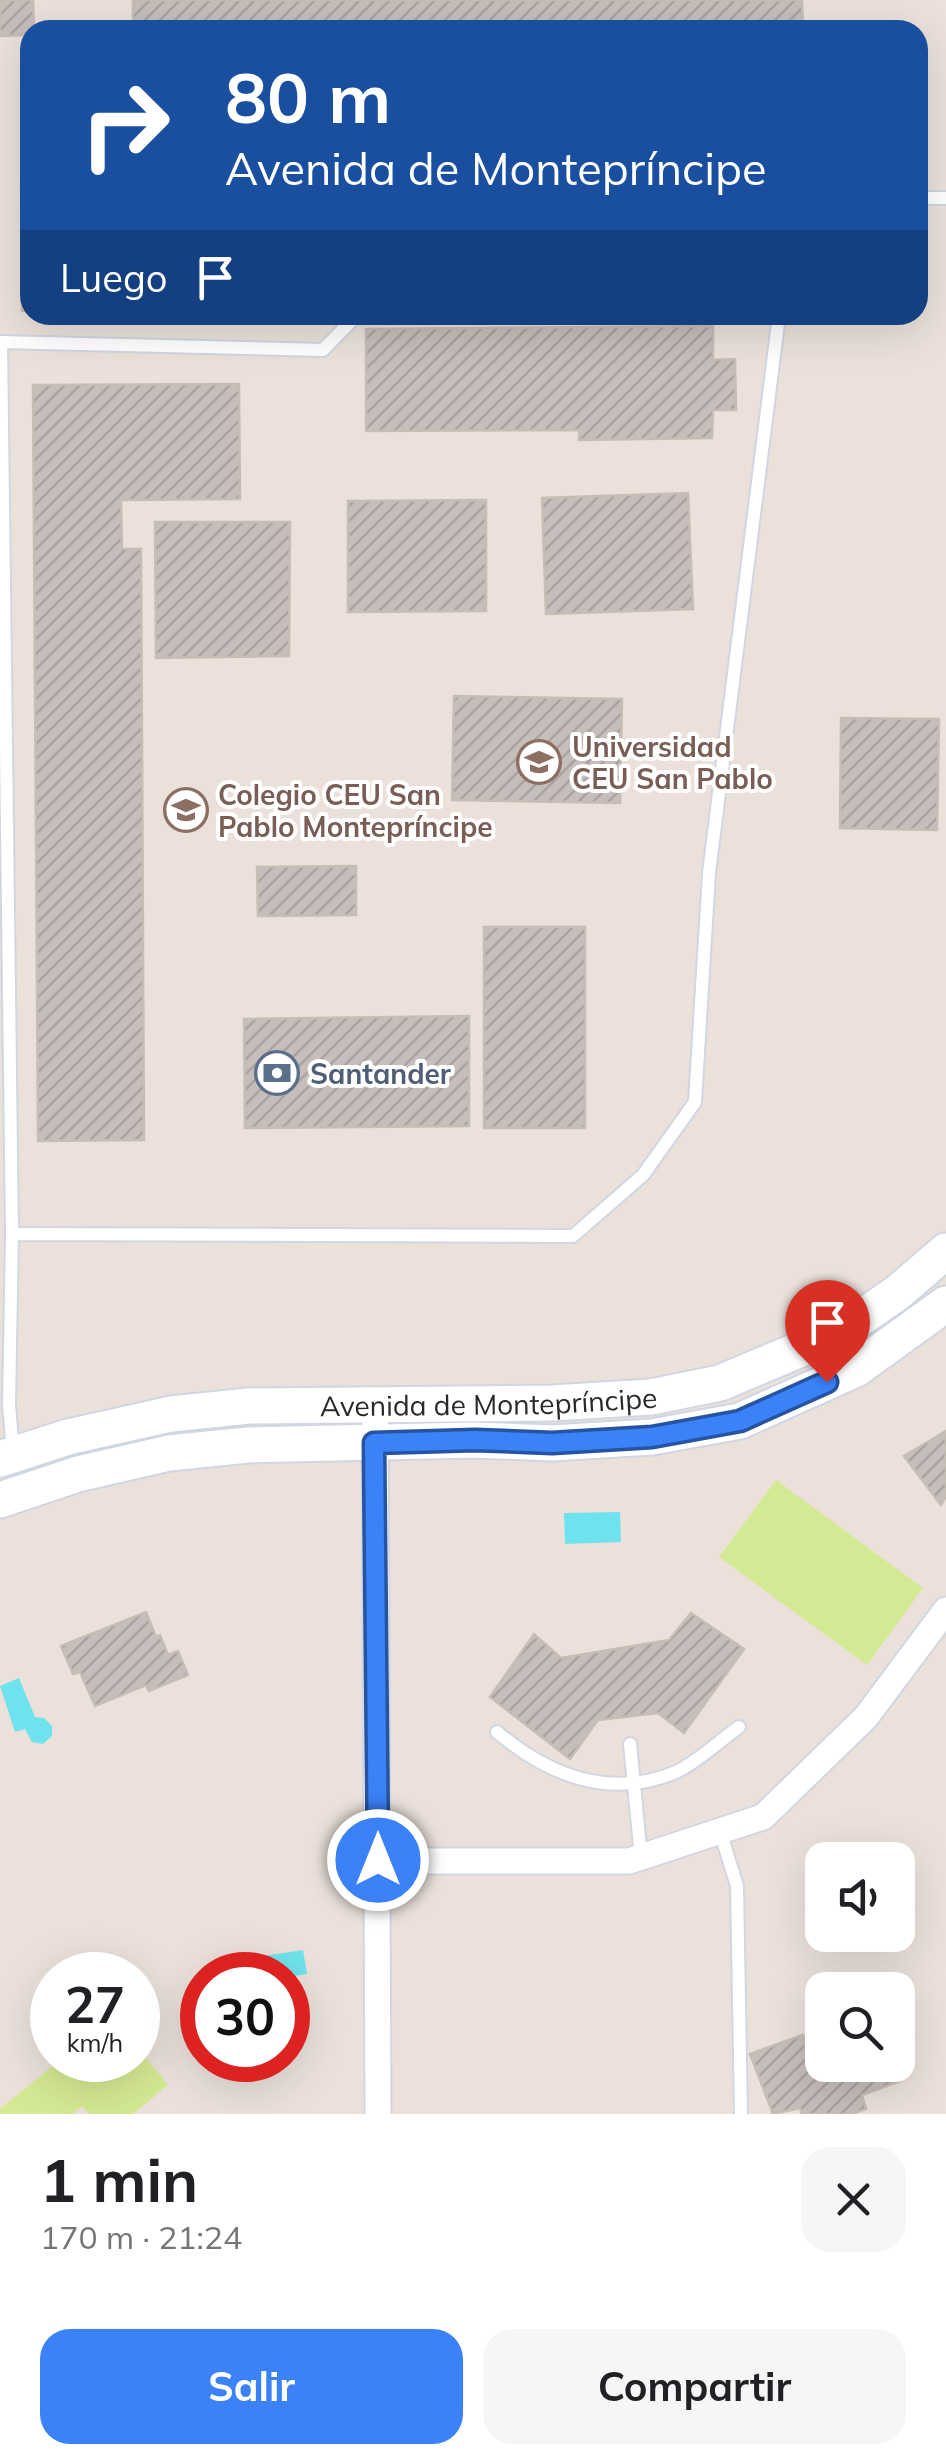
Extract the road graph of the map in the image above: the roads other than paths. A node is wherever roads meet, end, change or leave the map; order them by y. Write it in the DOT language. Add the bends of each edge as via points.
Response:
graph roads {
  1 [pos="348,325"];
  2 [pos="778,325"];
  3 [pos="12,1234"];
  4 [pos="946,1251"];
  5 [pos="946,1304"];
  6 [pos="375,1403"];
  7 [pos="374,1443"];
  8 [pos="6,1456"];
  9 [pos="0,1500"];
  10 [pos="946,1610"];
  11 [pos="738,1726"];
  12 [pos="497,1732"];
  13 [pos="630,1744"];
  14 [pos="635,1784"];
  15 [pos="720,1831"];
  16 [pos="641,1857"];
  17 [pos="378,1860"];
  18 [pos="378,2114"];
  19 [pos="741,2114"];
  1 -- 3 [label="lane" via="324,350 1,342"];
  2 -- 3 [label="lane" via="709,873 695,1102 643,1174 573,1236"];
  3 -- 8 [label="lane"];
  4 -- 6 [label="street, Avenida de Montepríncipe" via="839,1333 720,1384 651,1398 552,1404"];
  5 -- 7 [label="street, Avenida de Montepríncipe" via="856,1369 740,1421 652,1437"];
  6 -- 7 [label="street"];
  6 -- 8 [label="street, Avenida de Montepríncipe" via="171,1414"];
  7 -- 9 [label="street, Avenida de Montepríncipe" via="169,1453"];
  7 -- 17 [label="street"];
  10 -- 15 [label="street" via="866,1717 762,1817"];
  11 -- 14 [label="lane" via="678,1771"];
  12 -- 14 [label="lane" via="528,1758 593,1783"];
  13 -- 14 [label="lane"];
  14 -- 16 [label="lane"];
  15 -- 16 [label="street"];
  15 -- 19 [label="lane" via="737,1886"];
  16 -- 17 [label="street"];
  17 -- 18 [label="street"];
}
